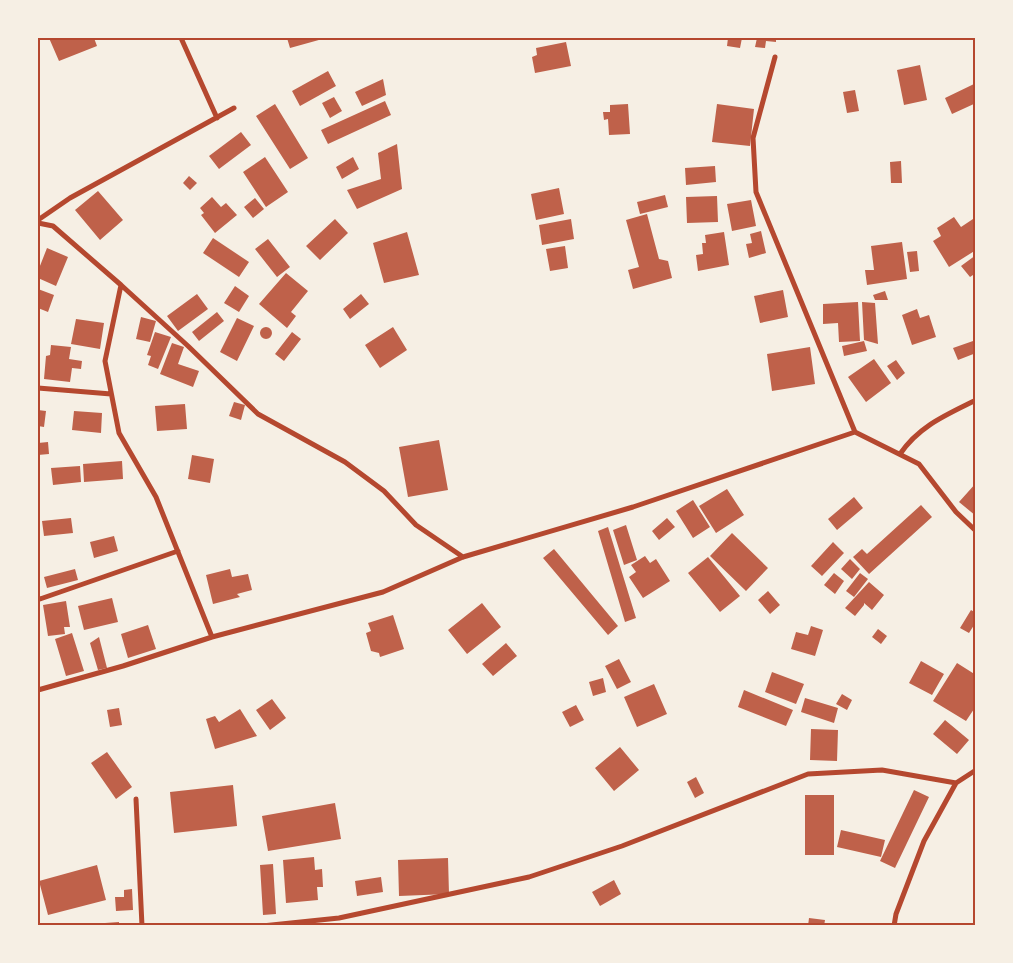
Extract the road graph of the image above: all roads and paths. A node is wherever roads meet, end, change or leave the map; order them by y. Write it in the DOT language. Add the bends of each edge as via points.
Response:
graph roads {
  1 [pos="181,38"];
  2 [pos="775,57"];
  3 [pos="234,108"];
  4 [pos="217,118"];
  5 [pos="38,222"];
  6 [pos="121,285"];
  7 [pos="38,388"];
  8 [pos="111,394"];
  9 [pos="976,400"];
  10 [pos="855,432"];
  11 [pos="900,454"];
  12 [pos="976,530"];
  13 [pos="178,551"];
  14 [pos="463,557"];
  15 [pos="38,598"];
  16 [pos="212,637"];
  17 [pos="38,690"];
  18 [pos="976,770"];
  19 [pos="956,783"];
  20 [pos="136,799"];
  21 [pos="339,918"];
  22 [pos="142,926"];
  23 [pos="262,926"];
  24 [pos="339,926"];
  25 [pos="894,926"];
  1 -- 4 [label="street"];
  2 -- 10 [label="street" via="753,138 756,192"];
  3 -- 4 [label="street"];
  4 -- 5 [label="street" via="70,198"];
  5 -- 6 [label="street" via="53,226"];
  6 -- 8 [label="street" via="105,360"];
  6 -- 14 [label="street" via="258,414 345,462 384,491 416,526"];
  7 -- 8 [label="street"];
  8 -- 13 [label="street" via="119,433 156,497"];
  9 -- 11 [label="street" via="936,420 910,440"];
  10 -- 11 [label="street"];
  10 -- 14 [label="street" via="633,507"];
  11 -- 12 [label="street" via="919,464 956,512"];
  13 -- 15 [label="street"];
  13 -- 16 [label="street"];
  14 -- 16 [label="street" via="383,592"];
  16 -- 17 [label="street"];
  18 -- 19 [label="street"];
  19 -- 21 [label="street" via="882,770 808,774 622,846 529,877"];
  19 -- 25 [label="street" via="924,842"];
  20 -- 22 [label="street"];
  21 -- 23 [label="street"];
  21 -- 24 [label="street"];
}
